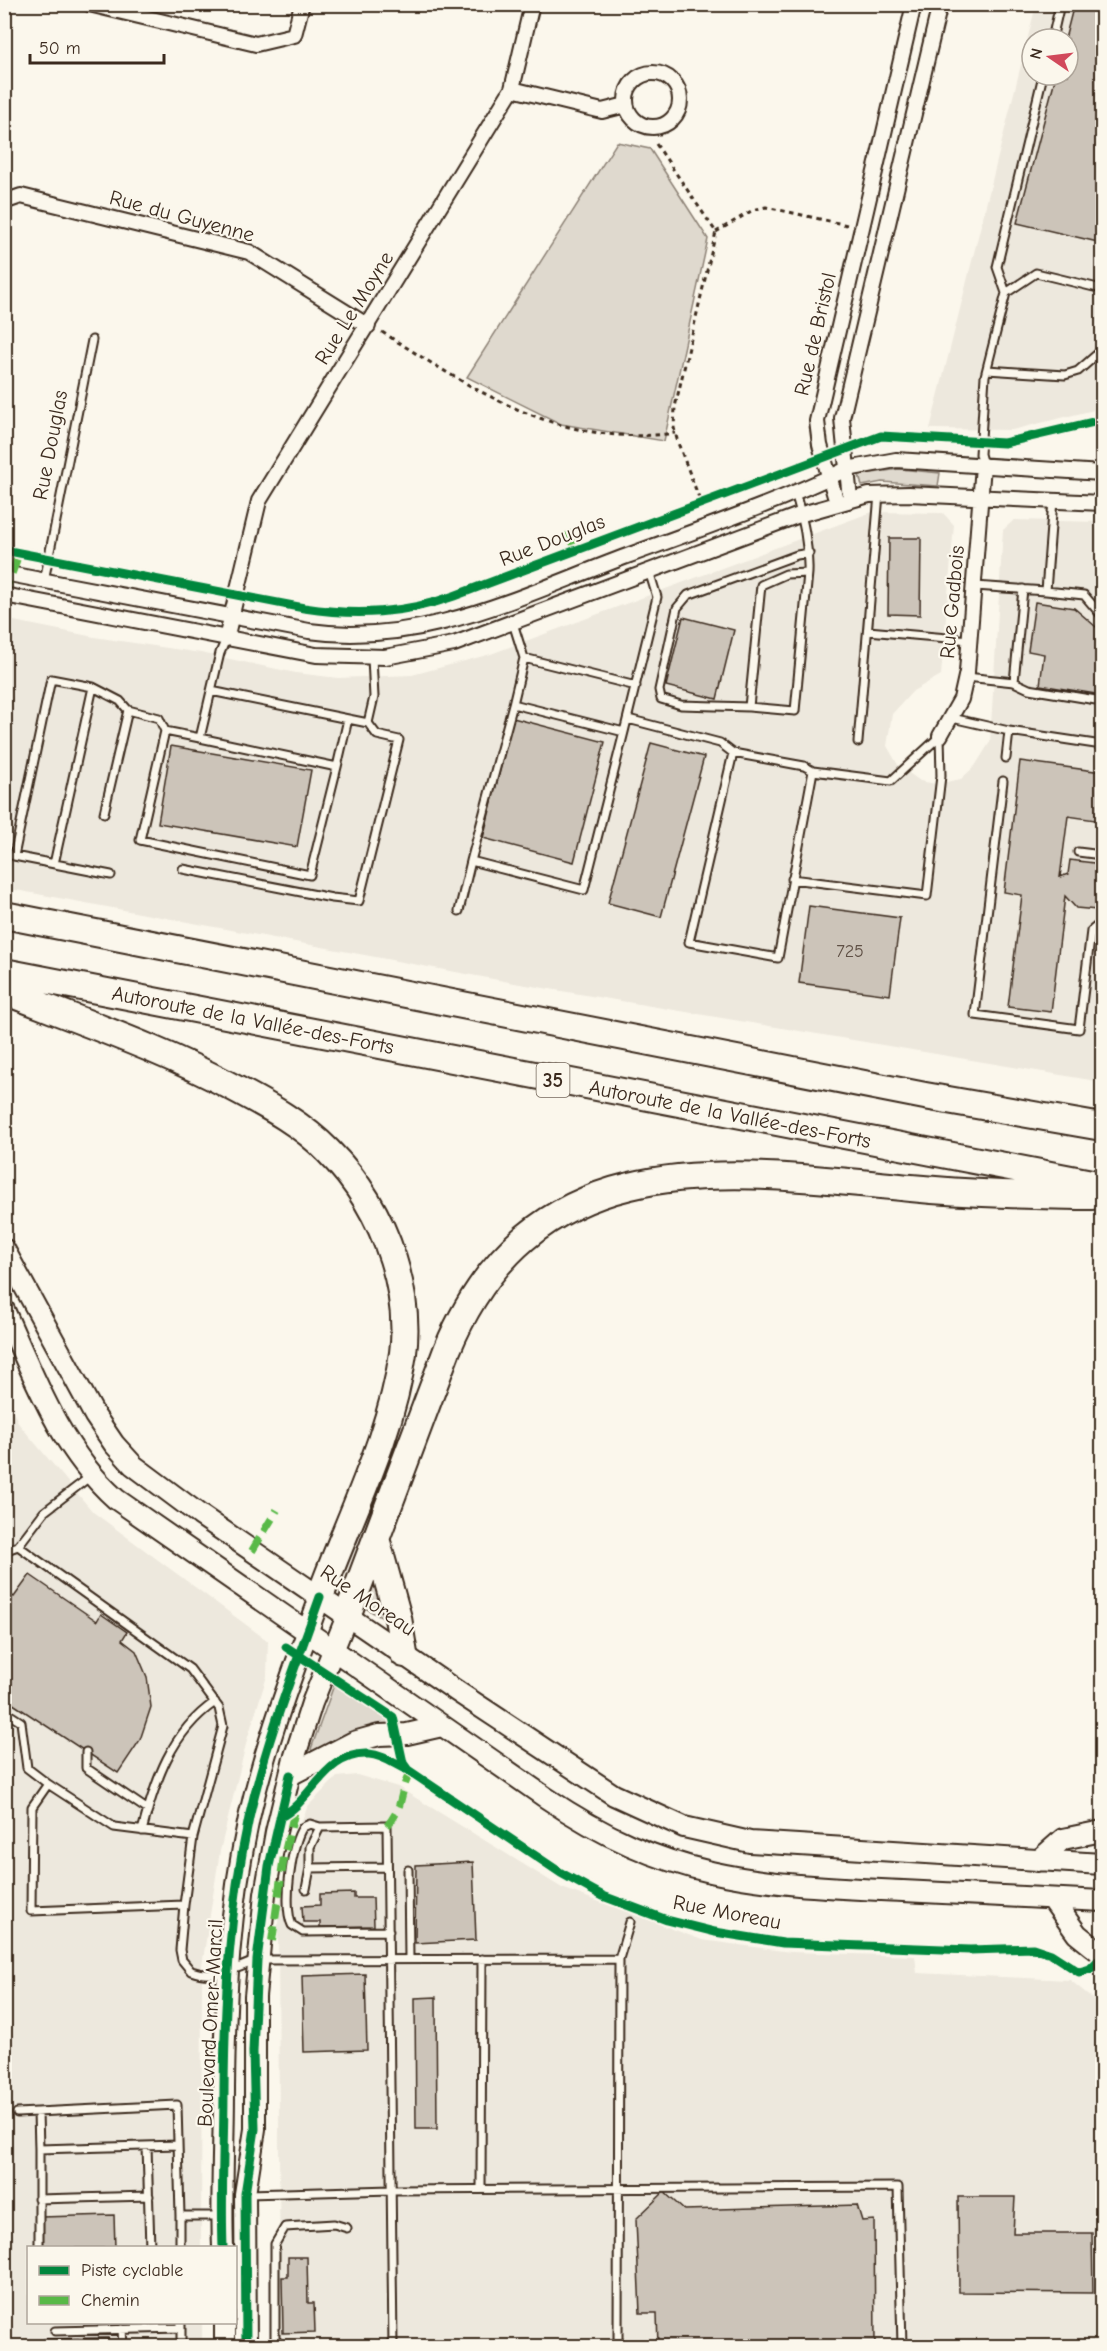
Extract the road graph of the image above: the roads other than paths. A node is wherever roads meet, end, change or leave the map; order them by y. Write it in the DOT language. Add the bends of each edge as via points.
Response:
graph roads {
  1 [pos="89,4"];
  2 [pos="302,4"];
  3 [pos="532,4"];
  4 [pos="914,4"];
  5 [pos="940,4"];
  6 [pos="1060,4"];
  7 [pos="1055,27"];
  8 [pos="1040,87"];
  9 [pos="512,89"];
  10 [pos="626,105"];
  11 [pos="873,173"];
  12 [pos="899,180"];
  13 [pos="4,202"];
  14 [pos="1102,289"];
  15 [pos="1006,293"];
  16 [pos="368,326"];
  17 [pos="92,340"];
  18 [pos="1102,350"];
  19 [pos="987,370"];
  20 [pos="983,465"];
  21 [pos="847,469"];
  22 [pos="1102,473"];
  23 [pos="830,477"];
  24 [pos="795,492"];
  25 [pos="879,494"];
  26 [pos="981,498"];
  27 [pos="843,501"];
  28 [pos="1053,501"];
  29 [pos="1102,503"];
  30 [pos="802,514"];
  31 [pos="809,553"];
  32 [pos="649,571"];
  33 [pos="4,573"];
  34 [pos="808,573"];
  35 [pos="44,581"];
  36 [pos="975,586"];
  37 [pos="1023,590"];
  38 [pos="1046,591"];
  39 [pos="4,596"];
  40 [pos="1102,616"];
  41 [pos="231,617"];
  42 [pos="513,623"];
  43 [pos="868,631"];
  44 [pos="226,639"];
  45 [pos="970,640"];
  46 [pos="372,658"];
  47 [pos="524,658"];
  48 [pos="966,677"];
  49 [pos="1014,682"];
  50 [pos="636,686"];
  51 [pos="93,687"];
  52 [pos="211,692"];
  53 [pos="1102,701"];
  54 [pos="513,704"];
  55 [pos="749,707"];
  56 [pos="128,710"];
  57 [pos="952,718"];
  58 [pos="348,719"];
  59 [pos="627,719"];
  60 [pos="368,723"];
  61 [pos="165,731"];
  62 [pos="1009,731"];
  63 [pos="624,732"];
  64 [pos="940,736"];
  65 [pos="200,738"];
  66 [pos="858,742"];
  67 [pos="1102,745"];
  68 [pos="733,753"];
  69 [pos="1006,758"];
  70 [pos="337,767"];
  71 [pos="813,771"];
  72 [pos="1003,781"];
  73 [pos="104,813"];
  74 [pos="1078,852"];
  75 [pos="1102,855"];
  76 [pos="471,861"];
  77 [pos="54,864"];
  78 [pos="183,869"];
  79 [pos="111,875"];
  80 [pos="792,879"];
  81 [pos="459,910"];
  82 [pos="4,915"];
  83 [pos="1102,922"];
  84 [pos="4,972"];
  85 [pos="4,991"];
  86 [pos="1102,1125"];
  87 [pos="1102,1185"];
  88 [pos="1102,1196"];
  89 [pos="4,1249"];
  90 [pos="4,1310"];
  91 [pos="92,1475"];
  92 [pos="377,1542"];
  93 [pos="18,1546"];
  94 [pos="4,1551"];
  95 [pos="320,1597"];
  96 [pos="348,1616"];
  97 [pos="308,1632"];
  98 [pos="333,1650"];
  99 [pos="404,1654"];
  100 [pos="215,1702"];
  101 [pos="4,1711"];
  102 [pos="442,1726"];
  103 [pos="86,1752"];
  104 [pos="290,1775"];
  105 [pos="48,1784"];
  106 [pos="148,1809"];
  107 [pos="320,1827"];
  108 [pos="142,1831"];
  109 [pos="1102,1831"];
  110 [pos="193,1837"];
  111 [pos="1038,1861"];
  112 [pos="1102,1864"];
  113 [pos="387,1866"];
  114 [pos="310,1868"];
  115 [pos="408,1870"];
  116 [pos="306,1889"];
  117 [pos="1052,1899"];
  118 [pos="1102,1901"];
  119 [pos="184,1905"];
  120 [pos="630,1922"];
  121 [pos="389,1931"];
  122 [pos="1102,1954"];
  123 [pos="389,1959"];
  124 [pos="409,1959"];
  125 [pos="482,1959"];
  126 [pos="619,1959"];
  127 [pos="257,1960"];
  128 [pos="226,1974"];
  129 [pos="38,2112"];
  130 [pos="17,2113"];
  131 [pos="178,2145"];
  132 [pos="147,2146"];
  133 [pos="39,2149"];
  134 [pos="617,2189"];
  135 [pos="392,2190"];
  136 [pos="481,2190"];
  137 [pos="245,2194"];
  138 [pos="221,2195"];
  139 [pos="148,2196"];
  140 [pos="38,2199"];
  141 [pos="180,2216"];
  142 [pos="222,2216"];
  143 [pos="347,2228"];
  144 [pos="39,2246"];
  145 [pos="150,2246"];
  146 [pos="180,2246"];
  147 [pos="223,2246"];
  148 [pos="225,2324"];
  149 [pos="181,2325"];
  150 [pos="122,2329"];
  151 [pos="55,2331"];
  152 [pos="123,2346"];
  153 [pos="181,2346"];
  154 [pos="225,2346"];
  155 [pos="246,2346"];
  156 [pos="280,2346"];
  157 [pos="393,2346"];
  158 [pos="618,2346"];
  159 [pos="902,2346"];
  1 -- 2 [label="street" via="256,44 294,35"];
  3 -- 9 [label="street, Rue Le Moyne"];
  4 -- 11 [label="street, Rue de Bristol"];
  5 -- 12 [label="street"];
  6 -- 7 [label="lane"];
  8 -- 15 [label="lane" via="997,267"];
  9 -- 10 [label="street" via="602,111"];
  9 -- 16 [label="street, Rue Le Moyne"];
  10 -- 10 [label="street" via="641,125 658,127 673,120 680,95 671,79 653,73 629,87"];
  11 -- 12 [label="street"];
  11 -- 23 [label="street, Rue de Bristol" via="817,421"];
  12 -- 21 [label="street" via="842,418"];
  13 -- 16 [label="street, Rue du Guyenne" via="21,196 249,252"];
  14 -- 15 [label="lane" via="1036,273"];
  15 -- 19 [label="lane"];
  16 -- 41 [label="street, Rue Le Moyne" via="259,501"];
  17 -- 35 [label="lane, Rue Douglas"];
  18 -- 19 [label="lane" via="1072,374"];
  19 -- 20 [label="lane" via="980,454"];
  20 -- 21 [label="street, Rue Douglas" via="890,460"];
  20 -- 22 [label="street, Rue Douglas"];
  20 -- 26 [label="street, Rue Gadbois"];
  21 -- 23 [label="street, Rue Douglas"];
  21 -- 27 [label="street"];
  23 -- 24 [label="street, Rue Douglas"];
  23 -- 27 [label="street, Rue de Bristol"];
  24 -- 30 [label="lane"];
  24 -- 41 [label="street, Rue Douglas" via="480,611 420,628 379,635 345,635"];
  25 -- 26 [label="street"];
  25 -- 27 [label="street"];
  25 -- 43 [label="lane"];
  26 -- 28 [label="street"];
  26 -- 36 [label="street, Rue Gadbois"];
  27 -- 30 [label="street"];
  28 -- 29 [label="street"];
  28 -- 38 [label="lane"];
  30 -- 31 [label="lane"];
  30 -- 32 [label="street"];
  31 -- 34 [label="lane"];
  31 -- 55 [label="lane" via="688,595 678,606 658,690 661,699 681,705"];
  32 -- 42 [label="street"];
  32 -- 50 [label="lane" via="657,597"];
  33 -- 35 [label="street, Rue Douglas"];
  34 -- 55 [label="lane" via="786,574 761,585"];
  34 -- 55 [label="lane" via="795,711"];
  35 -- 41 [label="street, Rue Douglas"];
  36 -- 37 [label="lane"];
  36 -- 45 [label="street, Rue Gadbois"];
  37 -- 38 [label="lane"];
  37 -- 49 [label="lane"];
  38 -- 40 [label="lane" via="1084,595"];
  39 -- 44 [label="street"];
  41 -- 44 [label="street, Rue Le Moyne"];
  42 -- 46 [label="street" via="438,648"];
  42 -- 47 [label="lane"];
  43 -- 45 [label="lane"];
  43 -- 66 [label="lane"];
  44 -- 46 [label="street" via="316,655"];
  44 -- 52 [label="lane"];
  45 -- 48 [label="street, Rue Gadbois"];
  46 -- 60 [label="lane" via="374,697"];
  47 -- 50 [label="lane"];
  47 -- 54 [label="lane"];
  48 -- 49 [label="lane"];
  48 -- 57 [label="street, Rue Gadbois"];
  49 -- 53 [label="lane" via="1029,689"];
  50 -- 59 [label="lane"];
  51 -- 56 [label="lane" via="120,701"];
  51 -- 77 [label="lane"];
  51 -- 77 [label="lane" via="51,679 14,856"];
  52 -- 58 [label="lane"];
  52 -- 65 [label="lane"];
  54 -- 63 [label="lane"];
  54 -- 76 [label="lane"];
  56 -- 61 [label="lane" via="159,717"];
  56 -- 73 [label="lane"];
  57 -- 62 [label="lane"];
  57 -- 64 [label="street, Rue Gadbois"];
  58 -- 60 [label="lane"];
  58 -- 70 [label="lane"];
  59 -- 63 [label="lane"];
  59 -- 68 [label="lane" via="720,743"];
  60 -- 78 [label="lane" via="377,735 399,740 359,901"];
  61 -- 65 [label="lane"];
  61 -- 70 [label="lane" via="140,840 253,864 310,875"];
  62 -- 67 [label="lane"];
  62 -- 69 [label="lane"];
  63 -- 76 [label="lane" via="584,890"];
  64 -- 71 [label="lane" via="891,781"];
  64 -- 80 [label="lane" via="941,776 927,896"];
  65 -- 70 [label="lane"];
  68 -- 71 [label="lane"];
  68 -- 80 [label="lane" via="689,942 777,958"];
  71 -- 80 [label="lane"];
  72 -- 83 [label="lane" via="975,1015 1079,1029 1091,931"];
  74 -- 75 [label="lane"];
  76 -- 81 [label="lane"];
  77 -- 79 [label="lane"];
  82 -- 86 [label="highway" via="925,1096"];
  84 -- 87 [label="highway, Autoroute de la Vallée-des-Forts / 35"];
  85 -- 95 [label="highway" via="195,1067 268,1106 327,1149 369,1203 395,1266 402,1299 404,1350 383,1433"];
  88 -- 92 [label="highway" via="986,1195 799,1178 707,1176 639,1183 570,1207 509,1251 464,1311"];
  89 -- 95 [label="street, Rue Moreau" via="94,1416 122,1454 158,1486"];
  90 -- 91 [label="street, Rue Moreau" via="49,1409"];
  91 -- 93 [label="lane" via="44,1512"];
  91 -- 97 [label="street, Rue Moreau" via="135,1513"];
  92 -- 96 [label="highway"];
  92 -- 99 [label="highway"];
  93 -- 94 [label="lane"];
  93 -- 100 [label="lane" via="172,1653 204,1684"];
  95 -- 96 [label="street, Rue Moreau"];
  95 -- 97 [label="street, Boulevard Omer-Marcil"];
  96 -- 98 [label="street, Boulevard Omer-Marcil"];
  96 -- 99 [label="street, Rue Moreau"];
  97 -- 98 [label="street, Rue Moreau"];
  97 -- 128 [label="street, Boulevard Omer-Marcil" via="277,1713 253,1801 236,1886"];
  98 -- 102 [label="street, Rue Moreau"];
  98 -- 104 [label="street, Boulevard Omer-Marcil"];
  99 -- 111 [label="street, Rue Moreau" via="600,1787 692,1829 770,1844"];
  100 -- 106 [label="lane" via="183,1730 157,1779"];
  100 -- 110 [label="lane" via="223,1718 222,1726"];
  101 -- 105 [label="lane" via="21,1722 27,1768"];
  102 -- 104 [label="street" via="354,1742"];
  102 -- 117 [label="street, Rue Moreau" via="593,1828 636,1850 692,1869 774,1884"];
  103 -- 106 [label="lane" via="86,1768"];
  104 -- 127 [label="street, Boulevard Omer-Marcil" via="269,1866"];
  105 -- 108 [label="lane" via="114,1827"];
  105 -- 119 [label="lane" via="32,1807 31,1911"];
  106 -- 108 [label="lane"];
  107 -- 113 [label="lane" via="387,1826"];
  107 -- 114 [label="lane" via="310,1846"];
  107 -- 121 [label="lane" via="303,1827 294,1846 289,1913 292,1925 303,1932"];
  108 -- 110 [label="lane"];
  109 -- 111 [label="street" via="1063,1839"];
  110 -- 119 [label="lane"];
  111 -- 112 [label="street, Rue Moreau"];
  113 -- 114 [label="lane"];
  113 -- 121 [label="lane"];
  114 -- 116 [label="lane"];
  115 -- 124 [label="lane"];
  117 -- 118 [label="street, Rue Moreau"];
  117 -- 122 [label="street" via="1077,1934"];
  119 -- 128 [label="lane" via="180,1950 186,1966 198,1974"];
  120 -- 126 [label="lane"];
  121 -- 123 [label="lane"];
  123 -- 124 [label="lane"];
  123 -- 127 [label="lane"];
  123 -- 135 [label="lane"];
  124 -- 125 [label="lane"];
  125 -- 126 [label="lane"];
  125 -- 136 [label="lane"];
  126 -- 134 [label="lane"];
  127 -- 128 [label="lane"];
  127 -- 137 [label="street, Boulevard Omer-Marcil" via="255,2129"];
  128 -- 138 [label="street, Boulevard Omer-Marcil"];
  129 -- 130 [label="lane"];
  129 -- 131 [label="lane" via="177,2105"];
  129 -- 133 [label="lane"];
  131 -- 132 [label="lane"];
  131 -- 141 [label="lane"];
  132 -- 133 [label="lane"];
  132 -- 139 [label="lane"];
  133 -- 140 [label="lane"];
  134 -- 136 [label="lane"];
  134 -- 158 [label="lane"];
  134 -- 159 [label="lane" via="898,2187"];
  135 -- 136 [label="lane"];
  135 -- 137 [label="lane"];
  135 -- 157 [label="lane"];
  137 -- 138 [label="street"];
  137 -- 155 [label="street, Boulevard Omer-Marcil"];
  138 -- 142 [label="street, Boulevard Omer-Marcil"];
  139 -- 140 [label="lane"];
  139 -- 145 [label="lane"];
  140 -- 144 [label="lane"];
  141 -- 142 [label="lane"];
  141 -- 146 [label="lane"];
  142 -- 147 [label="street, Boulevard Omer-Marcil"];
  143 -- 156 [label="lane" via="334,2224 285,2228 275,2244 275,2338"];
  148 -- 154 [label="street"];
  149 -- 150 [label="lane"];
  149 -- 153 [label="lane"];
  150 -- 151 [label="lane"];
  150 -- 152 [label="lane"];
}
